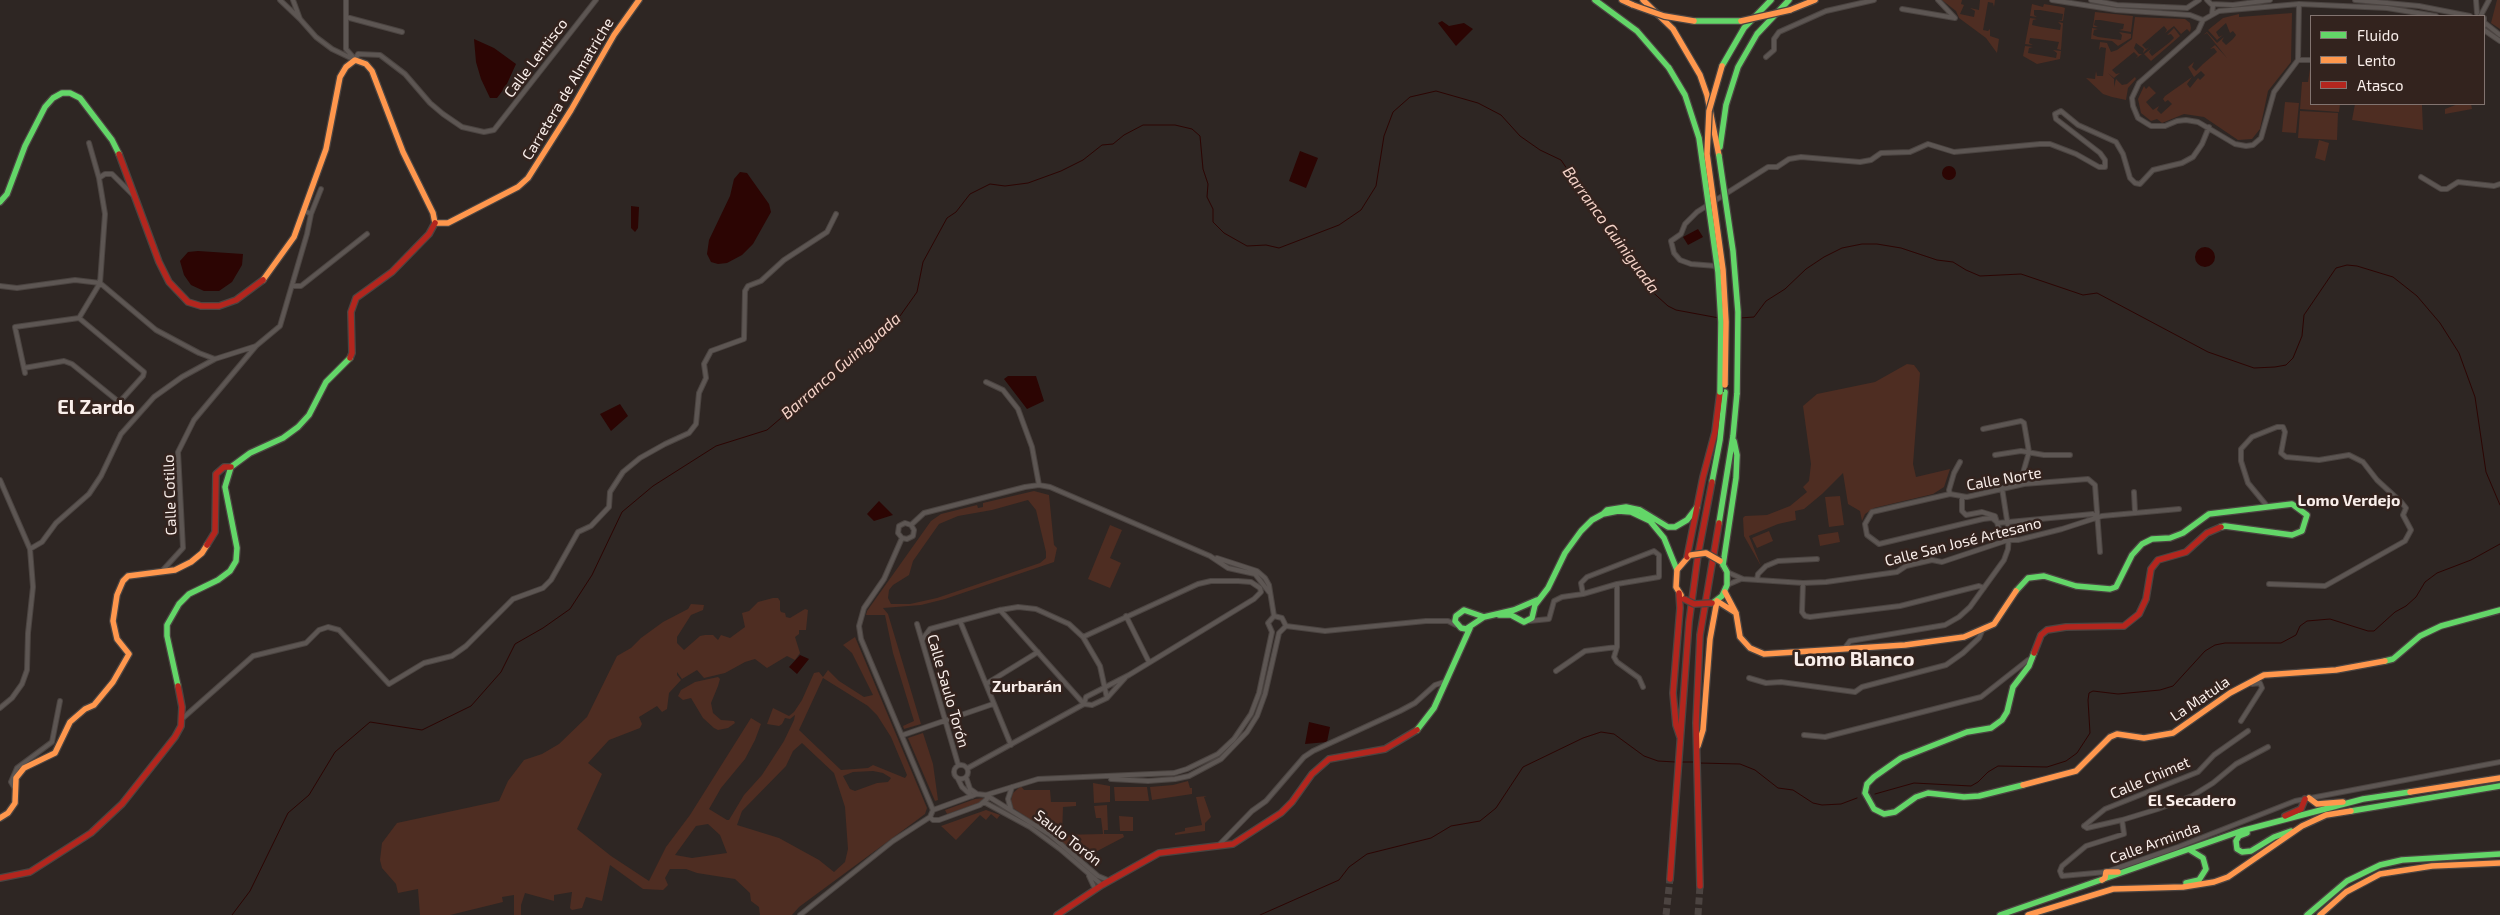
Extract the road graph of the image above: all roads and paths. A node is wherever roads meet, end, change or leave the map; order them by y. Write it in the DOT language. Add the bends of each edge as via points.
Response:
graph roads {
  1 [pos="280,0"];
  2 [pos="293,0"];
  3 [pos="346,0"];
  4 [pos="596,0"];
  5 [pos="639,0"];
  6 [pos="1595,0"];
  7 [pos="1622,0"];
  8 [pos="1643,0"];
  9 [pos="1771,0"];
  10 [pos="1789,0"];
  11 [pos="1815,0"];
  12 [pos="1874,0"];
  13 [pos="1938,0"];
  14 [pos="2052,0"];
  15 [pos="2091,0"];
  16 [pos="2199,0"];
  17 [pos="2270,0"];
  18 [pos="2355,0"];
  19 [pos="2489,0"];
  20 [pos="2208,1"];
  21 [pos="2477,1"];
  22 [pos="2194,4"];
  23 [pos="2298,4"];
  24 [pos="2486,5"];
  25 [pos="1902,9"];
  26 [pos="2212,14"];
  27 [pos="2430,15"];
  28 [pos="2465,15"];
  29 [pos="2481,15"];
  30 [pos="2483,15"];
  31 [pos="346,17"];
  32 [pos="2198,18"];
  33 [pos="300,19"];
  34 [pos="2203,20"];
  35 [pos="2485,21"];
  36 [pos="2485,31"];
  37 [pos="402,32"];
  38 [pos="2500,35"];
  39 [pos="2500,41"];
  40 [pos="1766,57"];
  41 [pos="355,60"];
  42 [pos="2298,60"];
  43 [pos="2310,60"];
  44 [pos="2208,127"];
  45 [pos="89,143"];
  46 [pos="1719,156"];
  47 [pos="2421,177"];
  48 [pos="99,178"];
  49 [pos="2500,184"];
  50 [pos="321,188"];
  51 [pos="138,200"];
  52 [pos="0,202"];
  53 [pos="305,211"];
  54 [pos="312,214"];
  55 [pos="836,214"];
  56 [pos="435,223"];
  57 [pos="367,234"];
  58 [pos="100,282"];
  59 [pos="0,286"];
  60 [pos="292,286"];
  61 [pos="1718,293"];
  62 [pos="79,318"];
  63 [pos="256,346"];
  64 [pos="215,358"];
  65 [pos="986,382"];
  66 [pos="1722,392"];
  67 [pos="119,402"];
  68 [pos="115,407"];
  69 [pos="1983,429"];
  70 [pos="1733,436"];
  71 [pos="2029,452"];
  72 [pos="1995,455"];
  73 [pos="2070,455"];
  74 [pos="1960,462"];
  75 [pos="230,468"];
  76 [pos="0,480"];
  77 [pos="2024,484"];
  78 [pos="1039,485"];
  79 [pos="2002,488"];
  80 [pos="2134,492"];
  81 [pos="1950,494"];
  82 [pos="1962,498"];
  83 [pos="1698,505"];
  84 [pos="2267,506"];
  85 [pos="2179,509"];
  86 [pos="2135,512"];
  87 [pos="1603,514"];
  88 [pos="2097,518"];
  89 [pos="2007,521"];
  90 [pos="1998,523"];
  91 [pos="911,525"];
  92 [pos="902,538"];
  93 [pos="2006,540"];
  94 [pos="30,549"];
  95 [pos="1671,552"];
  96 [pos="2100,552"];
  97 [pos="1688,557"];
  98 [pos="1817,560"];
  99 [pos="1722,563"];
  100 [pos="1677,570"];
  101 [pos="162,571"];
  102 [pos="1727,572"];
  103 [pos="1743,579"];
  104 [pos="1757,580"];
  105 [pos="1803,582"];
  106 [pos="1617,584"];
  107 [pos="2269,584"];
  108 [pos="1984,588"];
  109 [pos="1726,589"];
  110 [pos="1583,594"];
  111 [pos="1680,594"];
  112 [pos="1538,600"];
  113 [pos="1714,602"];
  114 [pos="1000,610"];
  115 [pos="2500,610"];
  116 [pos="1533,613"];
  117 [pos="1736,613"];
  118 [pos="1499,614"];
  119 [pos="1126,616"];
  120 [pos="1274,616"];
  121 [pos="1456,616"];
  122 [pos="1484,617"];
  123 [pos="960,621"];
  124 [pos="1448,621"];
  125 [pos="1528,621"];
  126 [pos="1542,621"];
  127 [pos="917,624"];
  128 [pos="1286,626"];
  129 [pos="1459,627"];
  130 [pos="1470,628"];
  131 [pos="1982,631"];
  132 [pos="1272,632"];
  133 [pos="1279,633"];
  134 [pos="1083,637"];
  135 [pos="1464,639"];
  136 [pos="922,640"];
  137 [pos="1617,647"];
  138 [pos="1844,649"];
  139 [pos="1038,652"];
  140 [pos="2034,658"];
  141 [pos="1149,662"];
  142 [pos="1556,671"];
  143 [pos="1129,675"];
  144 [pos="1749,678"];
  145 [pos="1444,682"];
  146 [pos="986,684"];
  147 [pos="1643,687"];
  148 [pos="1106,688"];
  149 [pos="2230,693"];
  150 [pos="1107,698"];
  151 [pos="60,701"];
  152 [pos="993,704"];
  153 [pos="1084,704"];
  154 [pos="0,708"];
  155 [pos="183,718"];
  156 [pos="947,721"];
  157 [pos="2241,721"];
  158 [pos="2248,731"];
  159 [pos="1804,734"];
  160 [pos="903,736"];
  161 [pos="1682,742"];
  162 [pos="1011,745"];
  163 [pos="2268,746"];
  164 [pos="1696,754"];
  165 [pos="2500,762"];
  166 [pos="958,764"];
  167 [pos="968,768"];
  168 [pos="966,778"];
  169 [pos="1093,778"];
  170 [pos="2500,778"];
  171 [pos="958,779"];
  172 [pos="1013,786"];
  173 [pos="2500,786"];
  174 [pos="14,787"];
  175 [pos="977,794"];
  176 [pos="986,795"];
  177 [pos="972,796"];
  178 [pos="2307,798"];
  179 [pos="984,802"];
  180 [pos="2348,803"];
  181 [pos="933,810"];
  182 [pos="1012,810"];
  183 [pos="930,817"];
  184 [pos="0,818"];
  185 [pos="2122,820"];
  186 [pos="2278,821"];
  187 [pos="2300,828"];
  188 [pos="1218,847"];
  189 [pos="2190,850"];
  190 [pos="2500,854"];
  191 [pos="2173,856"];
  192 [pos="2500,863"];
  193 [pos="2106,872"];
  194 [pos="1088,874"];
  195 [pos="0,878"];
  196 [pos="1670,879"];
  197 [pos="1110,881"];
  198 [pos="2098,883"];
  199 [pos="1102,884"];
  200 [pos="1700,886"];
  201 [pos="2167,887"];
  202 [pos="1096,889"];
  203 [pos="800,915"];
  204 [pos="1057,915"];
  205 [pos="2000,915"];
  206 [pos="2028,915"];
  207 [pos="2307,915"];
  208 [pos="2320,915"];
  1 -- 33 [label="street"];
  2 -- 33 [label="street"];
  3 -- 31 [label="street"];
  4 -- 41 [label="street, Calle Lentisco" via="494,130 484,132 462,126 443,114 404,74 380,55 358,54"];
  5 -- 56 [label="main road, Carretera de Almatriche" via="614,35 572,110 528,178 518,187 448,223"];
  6 -- 66 [label="main road, bridge" via="1637,31 1669,68 1685,95 1699,138 1718,272"];
  7 -- 11 [label="main road, bridge" via="1664,16 1694,21 1741,20 1790,10"];
  8 -- 46 [label="main road, bridge" via="1673,29 1689,52 1708,95"];
  9 -- 66 [label="main road, bridge" via="1744,28 1722,66 1709,111 1707,154 1723,270 1726,322"];
  10 -- 46 [label="main road" via="1747,49 1738,67 1726,105"];
  12 -- 40 [label="street" via="1826,11 1780,32 1774,39 1774,50"];
  13 -- 25 [label="street" via="1955,18"];
  14 -- 32 [label="street"];
  15 -- 22 [label="street" via="2156,7 2187,8"];
  16 -- 22 [label="street"];
  17 -- 20 [label="street" via="2226,5"];
  18 -- 28 [label="street" via="2419,6"];
  19 -- 24 [label="street"];
  20 -- 26 [label="street"];
  21 -- 24 [label="street"];
  21 -- 29 [label="street"];
  22 -- 32 [label="street" via="2193,13"];
  23 -- 26 [label="street"];
  23 -- 27 [label="street" via="2387,8"];
  23 -- 42 [label="street"];
  24 -- 30 [label="street"];
  26 -- 34 [label="street"];
  31 -- 37 [label="street"];
  31 -- 41 [label="street" via="346,49"];
  32 -- 34 [label="street"];
  33 -- 41 [label="street" via="332,49"];
  34 -- 44 [label="street" via="2198,31 2139,83 2132,98 2138,118 2151,126 2186,120"];
  35 -- 38 [label="street"];
  36 -- 39 [label="street"];
  41 -- 53 [label="main road" via="340,77 326,149"];
  41 -- 56 [label="main road" via="366,64 372,71"];
  42 -- 43 [label="street"];
  42 -- 44 [label="street" via="2274,92 2265,132 2258,142 2246,146 2235,144"];
  44 -- 61 [label="street" via="2193,157 2153,170 2140,184 2130,178 2116,142 2078,125 2060,111 2055,114 2056,118 2100,152 2106,166 2099,167 2050,144 1954,152 1928,144 1910,152 1881,153 1860,162 1801,157 1789,159 1777,167 1768,168 1696,212 1671,241 1680,260 1720,268"];
  45 -- 48 [label="street"];
  46 -- 70 [label="main road, bridge" via="1738,312"];
  47 -- 49 [label="street" via="2441,189 2458,182"];
  48 -- 51 [label="street" via="112,174"];
  48 -- 58 [label="street" via="105,214"];
  50 -- 54 [label="street"];
  51 -- 52 [label="main road" via="112,140 80,98 62,93 45,107 25,146 7,194"];
  51 -- 53 [label="main road" via="169,282 183,298 201,306 219,306 236,300 263,280 285,252"];
  53 -- 54 [label="street"];
  54 -- 60 [label="street"];
  55 -- 155 [label="street" via="826,232 784,260 761,281 748,286 745,290 744,339 711,351 704,364 706,378 699,393 696,424 689,433 640,458 623,472 610,492 609,507 591,526 578,532 551,580 543,588 513,599 452,656 424,663 389,684 339,630 328,627 319,630 306,643 253,656"];
  56 -- 75 [label="main road" via="429,234 392,272 356,298 351,312 352,353 349,361 326,382 309,415 283,438 250,453"];
  57 -- 60 [label="street" via="301,286"];
  58 -- 59 [label="street" via="75,280 17,288"];
  58 -- 62 [label="street"];
  58 -- 64 [label="street" via="156,330"];
  60 -- 63 [label="street" via="280,326"];
  62 -- 67 [label="street" via="144,372"];
  62 -- 67 [label="street" via="15,327 24,370 64,361"];
  63 -- 64 [label="street"];
  63 -- 101 [label="street, Calle Cotillo" via="194,420 178,452 183,548"];
  64 -- 94 [label="street" via="154,397 121,434 89,494 61,518 42,542"];
  65 -- 78 [label="street" via="1003,390 1018,409 1032,447"];
  66 -- 83 [label="main road"];
  66 -- 161 [label="main road" via="1720,440 1693,592"];
  67 -- 68 [label="street"];
  69 -- 71 [label="street" via="2021,421 2026,427"];
  70 -- 99 [label="main road" via="1737,455 1736,478"];
  70 -- 164 [label="main road" via="1705,594 1697,687"];
  71 -- 72 [label="street"];
  71 -- 73 [label="street"];
  71 -- 77 [label="street"];
  74 -- 81 [label="street"];
  75 -- 101 [label="main road" via="224,467 216,474 216,526 211,541 191,562 176,570"];
  75 -- 155 [label="main road" via="225,486 237,548 236,561 230,571 218,580 189,594 167,625"];
  76 -- 94 [label="street"];
  77 -- 79 [label="street, Calle Norte"];
  77 -- 88 [label="street, Calle Norte" via="2088,479 2095,485"];
  78 -- 91 [label="street" via="924,513"];
  78 -- 120 [label="street" via="1210,556 1228,568 1255,574 1269,592"];
  79 -- 82 [label="street, Calle Norte"];
  79 -- 89 [label="street"];
  80 -- 86 [label="street"];
  81 -- 82 [label="street, Calle Norte"];
  81 -- 90 [label="street" via="1872,512 1865,524 1866,532 1872,541 1879,544 1983,519 1992,518"];
  82 -- 90 [label="street" via="1962,511 1966,515 1989,513"];
  83 -- 87 [label="main road" via="1687,520 1668,528 1640,510 1626,507 1607,510"];
  83 -- 97 [label="main road"];
  84 -- 107 [label="street" via="2248,483 2241,449 2252,437 2278,426 2285,432 2281,453 2286,457 2319,460 2349,455 2362,462 2406,508 2403,515 2411,530 2405,541 2325,586"];
  84 -- 131 [label="main road" via="2209,514 2183,533 2142,544 2132,554 2116,586 2110,589 2076,586 2044,576 2028,578 1994,624"];
  84 -- 140 [label="main road" via="2292,504 2301,508 2307,515 2302,531 2286,535 2225,526 2207,533 2186,552 2154,563 2146,600 2132,621 2118,627 2066,626 2047,630 2041,635"];
  85 -- 86 [label="street"];
  86 -- 88 [label="street"];
  87 -- 95 [label="main road" via="1618,511 1642,516 1657,528"];
  87 -- 112 [label="main road" via="1581,531"];
  88 -- 89 [label="street" via="2093,514"];
  88 -- 93 [label="street, Calle San José Artesano" via="2036,536"];
  88 -- 96 [label="street"];
  89 -- 90 [label="street"];
  89 -- 93 [label="street"];
  90 -- 93 [label="street"];
  91 -- 92 [label="street" via="913,536"];
  91 -- 92 [label="street" via="905,523 900,526 898,533"];
  92 -- 160 [label="street" via="884,578 864,608 859,626 861,639"];
  93 -- 105 [label="street, Calle San José Artesano" via="1942,562 1932,560 1906,566 1897,572"];
  93 -- 108 [label="street" via="2004,560"];
  94 -- 154 [label="street" via="33,587 27,670 17,691"];
  95 -- 97 [label="main road"];
  95 -- 100 [label="main road"];
  97 -- 99 [label="main road, bridge" via="1706,553"];
  97 -- 100 [label="main road"];
  98 -- 104 [label="street" via="1778,561 1766,566"];
  99 -- 102 [label="main road"];
  100 -- 111 [label="main road" via="1675,580"];
  101 -- 174 [label="main road" via="128,576 123,581 117,595 114,621 117,638 129,654 113,682 94,705 70,722 55,753 24,768"];
  102 -- 103 [label="street, Calle San José Artesano"];
  102 -- 109 [label="main road"];
  103 -- 104 [label="street, Calle San José Artesano"];
  103 -- 109 [label="street, Calle San José Artesano"];
  104 -- 105 [label="street, Calle San José Artesano"];
  105 -- 108 [label="street" via="1802,612 1805,616 1900,606 1979,586"];
  106 -- 110 [label="street"];
  106 -- 110 [label="street" via="1659,577 1659,555 1654,551 1586,577 1581,583"];
  106 -- 137 [label="street"];
  108 -- 138 [label="street" via="1970,607 1945,625 1850,641"];
  109 -- 113 [label="main road"];
  109 -- 117 [label="main road"];
  110 -- 126 [label="street" via="1557,598 1549,619"];
  111 -- 113 [label="main road, bridge" via="1694,604"];
  111 -- 161 [label="main road" via="1674,681 1676,725"];
  112 -- 116 [label="main road"];
  112 -- 118 [label="main road"];
  113 -- 117 [label="main road"];
  113 -- 164 [label="main road" via="1703,730"];
  114 -- 123 [label="street"];
  114 -- 134 [label="street" via="1036,609 1068,624"];
  114 -- 139 [label="street"];
  115 -- 149 [label="main road, La Matula" via="2441,626 2420,636 2392,659 2336,670 2264,675"];
  116 -- 125 [label="main road"];
  116 -- 126 [label="street"];
  117 -- 138 [label="main road" via="1740,637 1756,652"];
  118 -- 122 [label="main road"];
  118 -- 125 [label="main road"];
  119 -- 134 [label="street"];
  119 -- 141 [label="street"];
  119 -- 141 [label="street" via="1198,584 1211,581 1258,585 1261,592 1254,599"];
  120 -- 128 [label="street" via="1282,618"];
  120 -- 132 [label="street" via="1268,623"];
  121 -- 122 [label="main road" via="1464,610"];
  121 -- 124 [label="street"];
  121 -- 129 [label="main road"];
  122 -- 130 [label="main road"];
  123 -- 136 [label="street" via="930,629"];
  123 -- 146 [label="street"];
  124 -- 128 [label="street" via="1324,631"];
  124 -- 129 [label="street"];
  125 -- 126 [label="street"];
  127 -- 136 [label="street, Calle Saulo Torón"];
  128 -- 133 [label="street"];
  129 -- 130 [label="main road"];
  129 -- 135 [label="main road"];
  130 -- 135 [label="main road"];
  131 -- 138 [label="main road" via="1905,645"];
  131 -- 144 [label="street" via="1979,638 1946,665 1862,687 1855,692 1781,682 1766,683"];
  132 -- 133 [label="street"];
  132 -- 169 [label="street" via="1251,714 1234,739 1218,754 1174,773"];
  133 -- 169 [label="street" via="1257,716 1243,738 1221,759 1189,776 1175,779"];
  134 -- 148 [label="street" via="1100,666"];
  135 -- 145 [label="main road"];
  136 -- 156 [label="street, Calle Saulo Torón"];
  137 -- 142 [label="street" via="1585,651"];
  137 -- 147 [label="street" via="1614,657 1639,678"];
  139 -- 146 [label="street"];
  139 -- 153 [label="street"];
  140 -- 149 [label="main road, La Matula" via="2013,687 2002,720 1991,728 1945,739 1901,758 1874,776 1865,793 1874,809 1884,814 1895,812 1928,792 1979,796 2063,776 2076,771 2117,734 2144,738 2173,733"];
  140 -- 159 [label="street" via="1973,699 1825,737"];
  141 -- 143 [label="street"];
  143 -- 148 [label="street"];
  143 -- 150 [label="street"];
  145 -- 188 [label="street" via="1415,703 1309,754"];
  145 -- 188 [label="main road" via="1434,708 1419,729 1385,749 1329,760 1312,774 1281,813 1233,844"];
  146 -- 152 [label="street"];
  148 -- 150 [label="street"];
  148 -- 153 [label="street" via="1086,697"];
  149 -- 157 [label="street" via="2255,682 2262,688"];
  150 -- 153 [label="street" via="1092,705"];
  151 -- 174 [label="street" via="52,742 17,768 11,782"];
  152 -- 156 [label="street"];
  152 -- 162 [label="street"];
  153 -- 162 [label="street"];
  155 -- 195 [label="main road" via="175,737 108,819 30,872"];
  156 -- 160 [label="street"];
  156 -- 166 [label="street, Calle Saulo Torón"];
  158 -- 185 [label="street, Calle Chimet" via="2214,755 2198,772 2105,809 2084,826"];
  160 -- 181 [label="street"];
  161 -- 196 [label="main road"];
  162 -- 167 [label="street"];
  163 -- 185 [label="street" via="2236,764 2192,796"];
  164 -- 200 [label="main road"];
  165 -- 178 [label="street, Calle Arminda"];
  166 -- 167 [label="street"];
  166 -- 171 [label="street" via="954,769"];
  167 -- 168 [label="street"];
  168 -- 171 [label="street"];
  168 -- 175 [label="street" via="970,789"];
  169 -- 172 [label="street" via="1038,779"];
  170 -- 180 [label="main road"];
  171 -- 177 [label="street"];
  172 -- 176 [label="street"];
  172 -- 182 [label="street" via="1008,799"];
  173 -- 187 [label="main road" via="2326,814"];
  174 -- 184 [label="main road" via="15,803"];
  175 -- 176 [label="street"];
  175 -- 177 [label="street"];
  176 -- 179 [label="street"];
  176 -- 182 [label="street, Saulo Torón"];
  177 -- 181 [label="street"];
  178 -- 180 [label="main road" via="2317,804"];
  178 -- 186 [label="main road" via="2302,809"];
  178 -- 193 [label="street, Calle Arminda"];
  179 -- 183 [label="street" via="939,820"];
  179 -- 194 [label="street, Saulo Torón" via="1030,827"];
  180 -- 186 [label="main road"];
  181 -- 183 [label="street"];
  182 -- 197 [label="street, Saulo Torón" via="1049,834 1098,876"];
  183 -- 203 [label="street" via="893,841"];
  185 -- 193 [label="street, Calle Arminda" via="2124,834 2086,846 2060,871 2062,876"];
  186 -- 187 [label="main road" via="2239,836 2235,844 2237,849 2251,851 2274,837"];
  186 -- 189 [label="main road"];
  187 -- 201 [label="main road" via="2228,877 2202,885"];
  188 -- 197 [label="main road" via="1167,851"];
  189 -- 191 [label="main road"];
  189 -- 201 [label="main road" via="2204,858 2206,869 2202,877"];
  190 -- 207 [label="main road" via="2402,860 2380,865 2347,881"];
  191 -- 193 [label="main road" via="2116,873"];
  191 -- 198 [label="main road"];
  192 -- 208 [label="main road" via="2432,866 2380,874 2346,892"];
  193 -- 198 [label="main road" via="2105,878"];
  194 -- 199 [label="street, Saulo Torón"];
  194 -- 202 [label="street"];
  197 -- 199 [label="main road"];
  198 -- 205 [label="main road"];
  199 -- 202 [label="main road"];
  201 -- 206 [label="main road" via="2113,889"];
  202 -- 204 [label="main road"];
}
